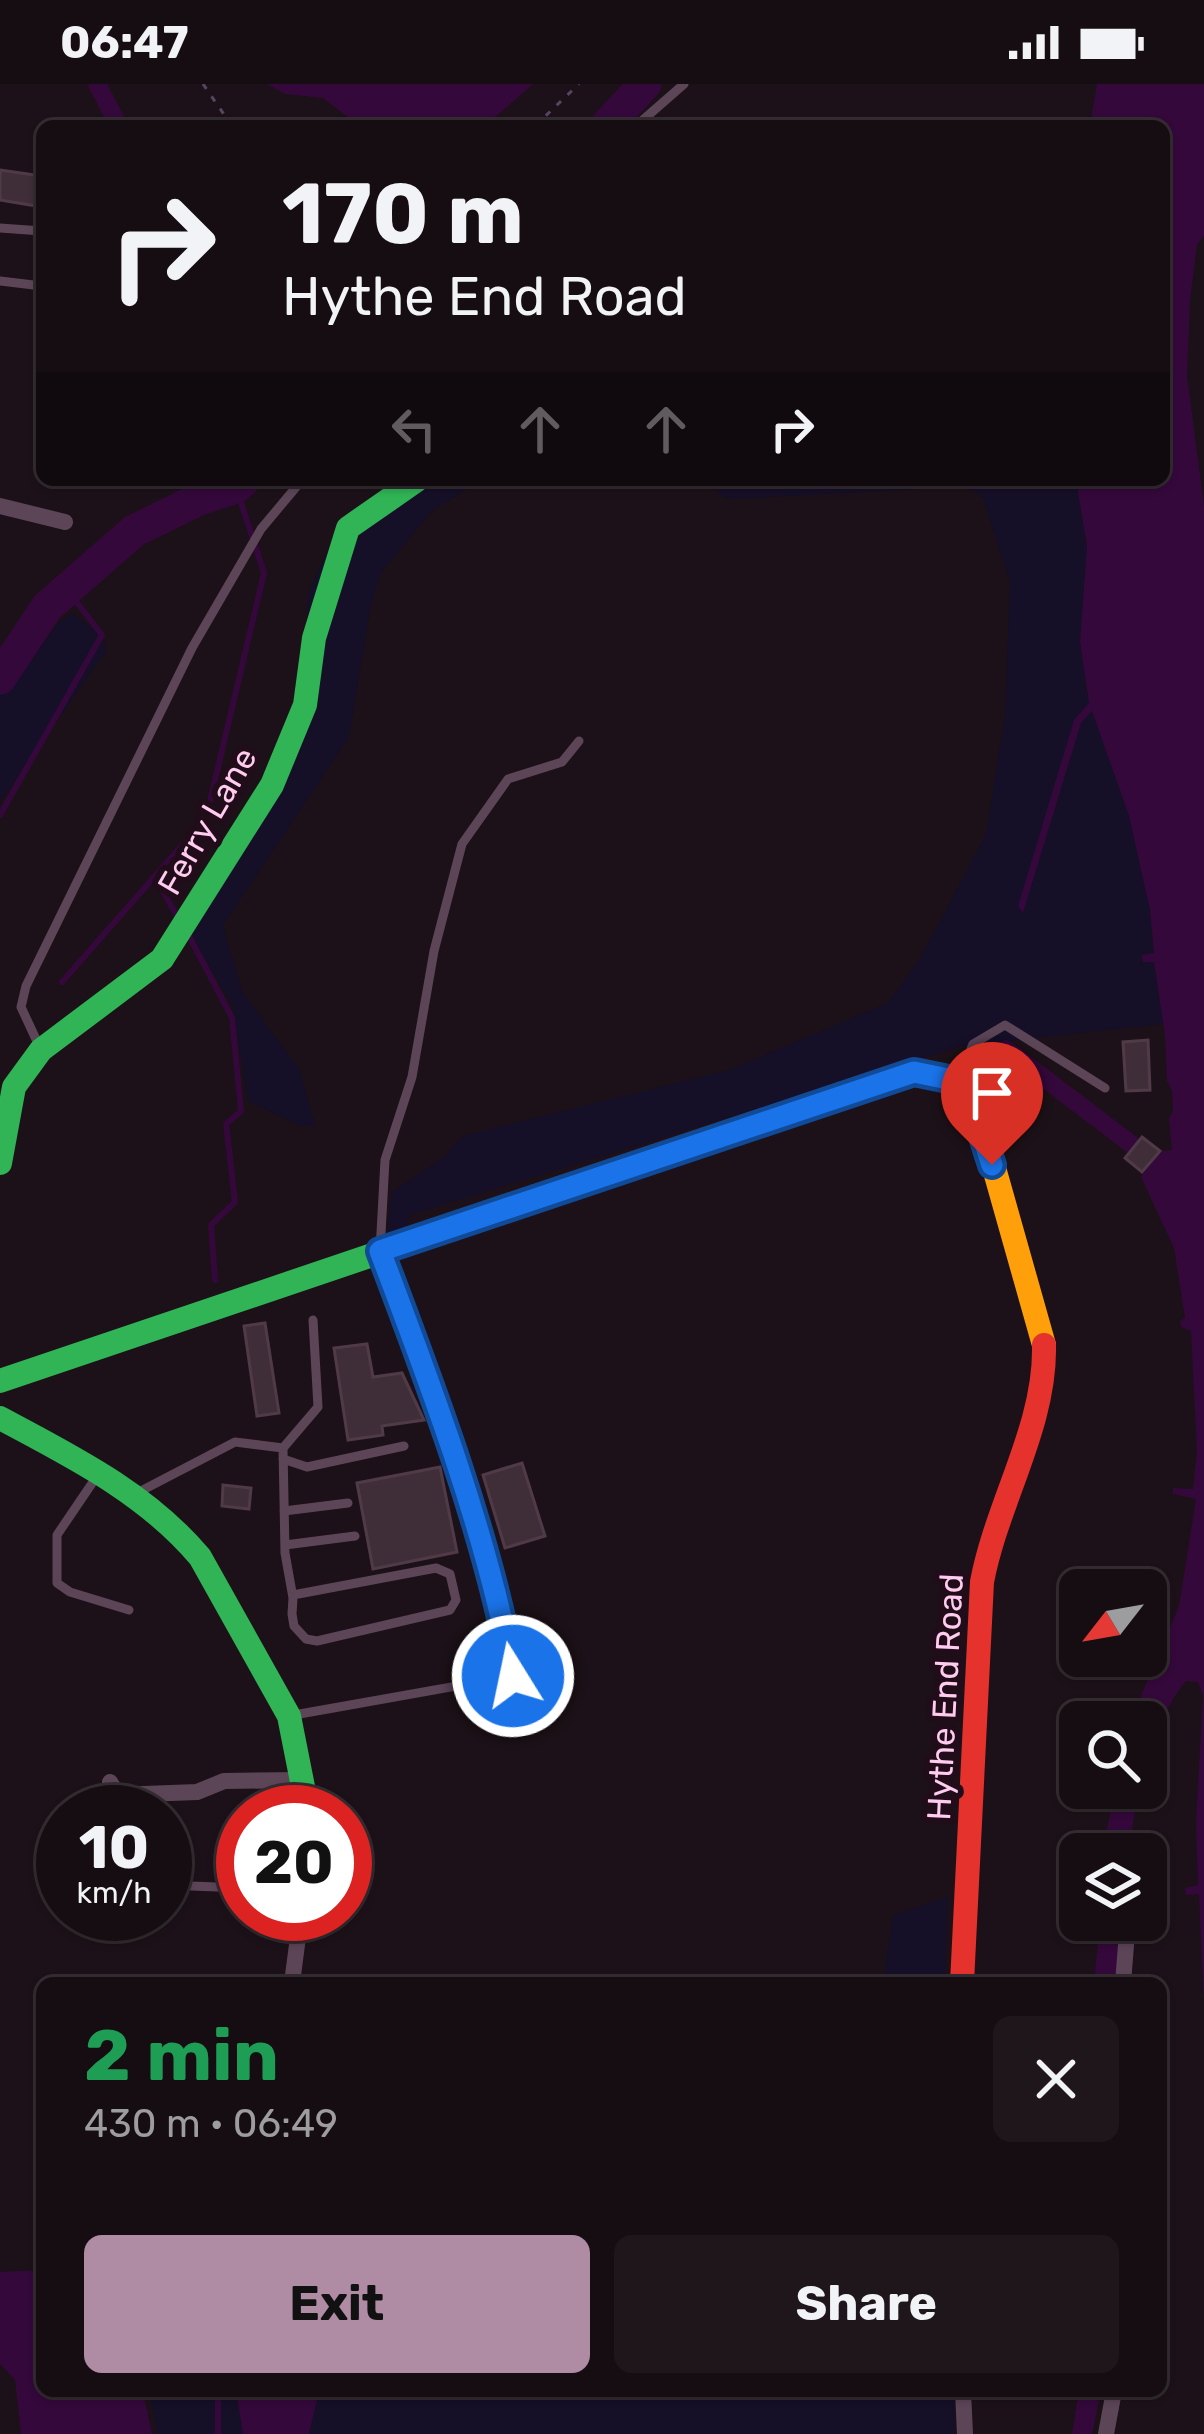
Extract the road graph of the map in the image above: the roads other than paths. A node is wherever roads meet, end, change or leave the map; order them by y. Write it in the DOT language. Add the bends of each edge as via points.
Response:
graph roads {
  1 [pos="684,84"];
  2 [pos="643,120"];
  3 [pos="0,228"];
  4 [pos="36,231"];
  5 [pos="0,281"];
  6 [pos="36,285"];
  7 [pos="297,486"];
  8 [pos="408,486"];
  9 [pos="0,506"];
  10 [pos="65,522"];
  11 [pos="579,741"];
  12 [pos="40,1050"];
  13 [pos="958,1081"];
  14 [pos="1105,1088"];
  15 [pos="6,1092"];
  16 [pos="0,1162"];
  17 [pos="380,1251"];
  18 [pos="313,1320"];
  19 [pos="0,1381"];
  20 [pos="0,1418"];
  21 [pos="404,1446"];
  22 [pos="283,1454"];
  23 [pos="100,1472"];
  24 [pos="133,1496"];
  25 [pos="348,1503"];
  26 [pos="284,1511"];
  27 [pos="355,1536"];
  28 [pos="285,1545"];
  29 [pos="293,1595"];
  30 [pos="129,1610"];
  31 [pos="289,1716"];
  32 [pos="304,1780"];
  33 [pos="110,1782"];
  34 [pos="305,1785"];
  35 [pos="298,1941"];
  36 [pos="1126,1941"];
  37 [pos="293,1977"];
  38 [pos="962,1977"];
  39 [pos="1123,1977"];
  40 [pos="963,2397"];
  41 [pos="1113,2397"];
  42 [pos="965,2434"];
  43 [pos="1106,2434"];
  1 -- 2 [label="lane"];
  3 -- 4 [label="lane"];
  5 -- 6 [label="lane"];
  7 -- 12 [label="lane" via="261,529 192,648 26,986 21,1006"];
  8 -- 12 [label="street, Ferry Lane" via="348,528 314,638 305,705 272,785 162,959"];
  9 -- 10 [label="street"];
  11 -- 17 [label="lane" via="562,762 508,779 462,844 412,1078 386,1160"];
  12 -- 15 [label="street, Ferry Lane"];
  13 -- 14 [label="lane" via="973,1044 1005,1025"];
  13 -- 17 [label="street" via="914,1072"];
  13 -- 38 [label="street, Hythe End Road" via="984,1131 1044,1344 1044,1374 982,1582"];
  15 -- 16 [label="street, Ferry Lane"];
  17 -- 19 [label="street"];
  17 -- 31 [label="lane" via="457,1472 513,1676"];
  18 -- 22 [label="lane" via="318,1407"];
  20 -- 23 [label="street"];
  21 -- 22 [label="lane" via="307,1467"];
  22 -- 24 [label="lane" via="235,1442"];
  22 -- 26 [label="lane"];
  23 -- 24 [label="street"];
  23 -- 30 [label="lane" via="56,1535 57,1583"];
  24 -- 31 [label="street" via="200,1557"];
  25 -- 26 [label="lane"];
  26 -- 28 [label="lane"];
  27 -- 28 [label="lane"];
  28 -- 29 [label="lane"];
  29 -- 29 [label="lane" via="436,1568 451,1574 455,1600 450,1610 317,1642 294,1627"];
  31 -- 32 [label="street"];
  32 -- 33 [label="street" via="118,1795"];
  32 -- 34 [label="street"];
  35 -- 37 [label="street"];
  36 -- 39 [label="street"];
  40 -- 42 [label="street"];
  41 -- 43 [label="street"];
}
